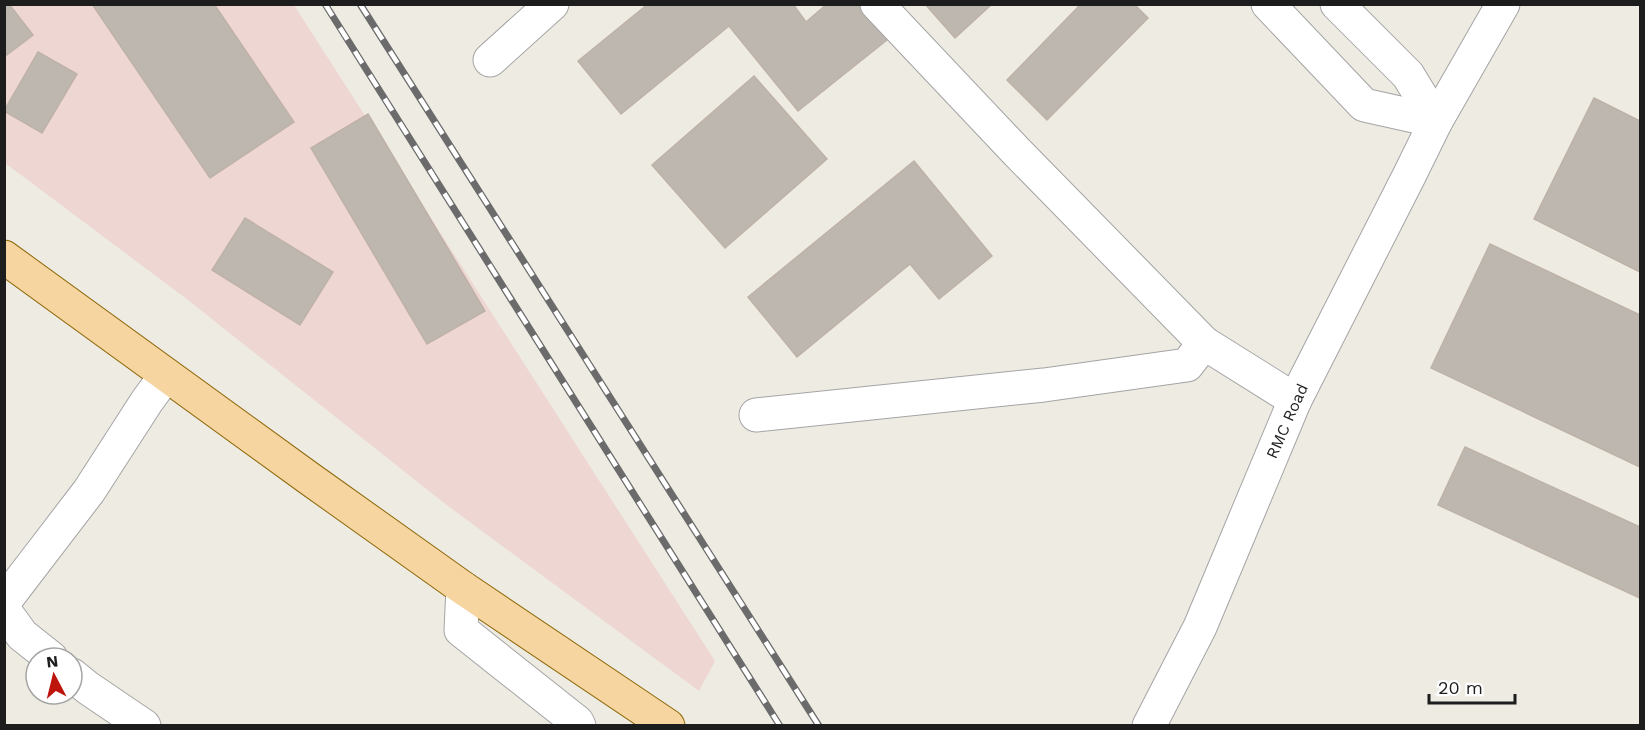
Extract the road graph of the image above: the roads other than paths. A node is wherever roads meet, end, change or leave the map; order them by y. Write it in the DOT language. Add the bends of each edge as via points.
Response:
graph roads {
  1 [pos="552,4"];
  2 [pos="878,4"];
  3 [pos="1268,4"];
  4 [pos="1338,4"];
  5 [pos="1503,4"];
  6 [pos="490,60"];
  7 [pos="1436,121"];
  8 [pos="4,257"];
  9 [pos="1204,343"];
  10 [pos="165,375"];
  11 [pos="1295,400"];
  12 [pos="756,415"];
  13 [pos="463,588"];
  14 [pos="4,602"];
  15 [pos="4,610"];
  16 [pos="36,646"];
  17 [pos="84,685"];
  18 [pos="144,726"];
  19 [pos="579,726"];
  20 [pos="668,726"];
  21 [pos="1149,726"];
  1 -- 6 [label="street"];
  2 -- 9 [label="street"];
  3 -- 7 [label="street" via="1364,105"];
  4 -- 7 [label="street" via="1408,75"];
  5 -- 7 [label="street, RMC Road"];
  7 -- 11 [label="street, RMC Road"];
  8 -- 10 [label="main road"];
  9 -- 11 [label="street"];
  9 -- 12 [label="street" via="1187,365 1044,385"];
  10 -- 13 [label="main road"];
  10 -- 14 [label="street" via="89,491"];
  11 -- 21 [label="street, RMC Road" via="1200,627"];
  13 -- 19 [label="street" via="461,630"];
  13 -- 20 [label="main road"];
  15 -- 16 [label="street" via="22,635"];
  17 -- 18 [label="street"];
}
